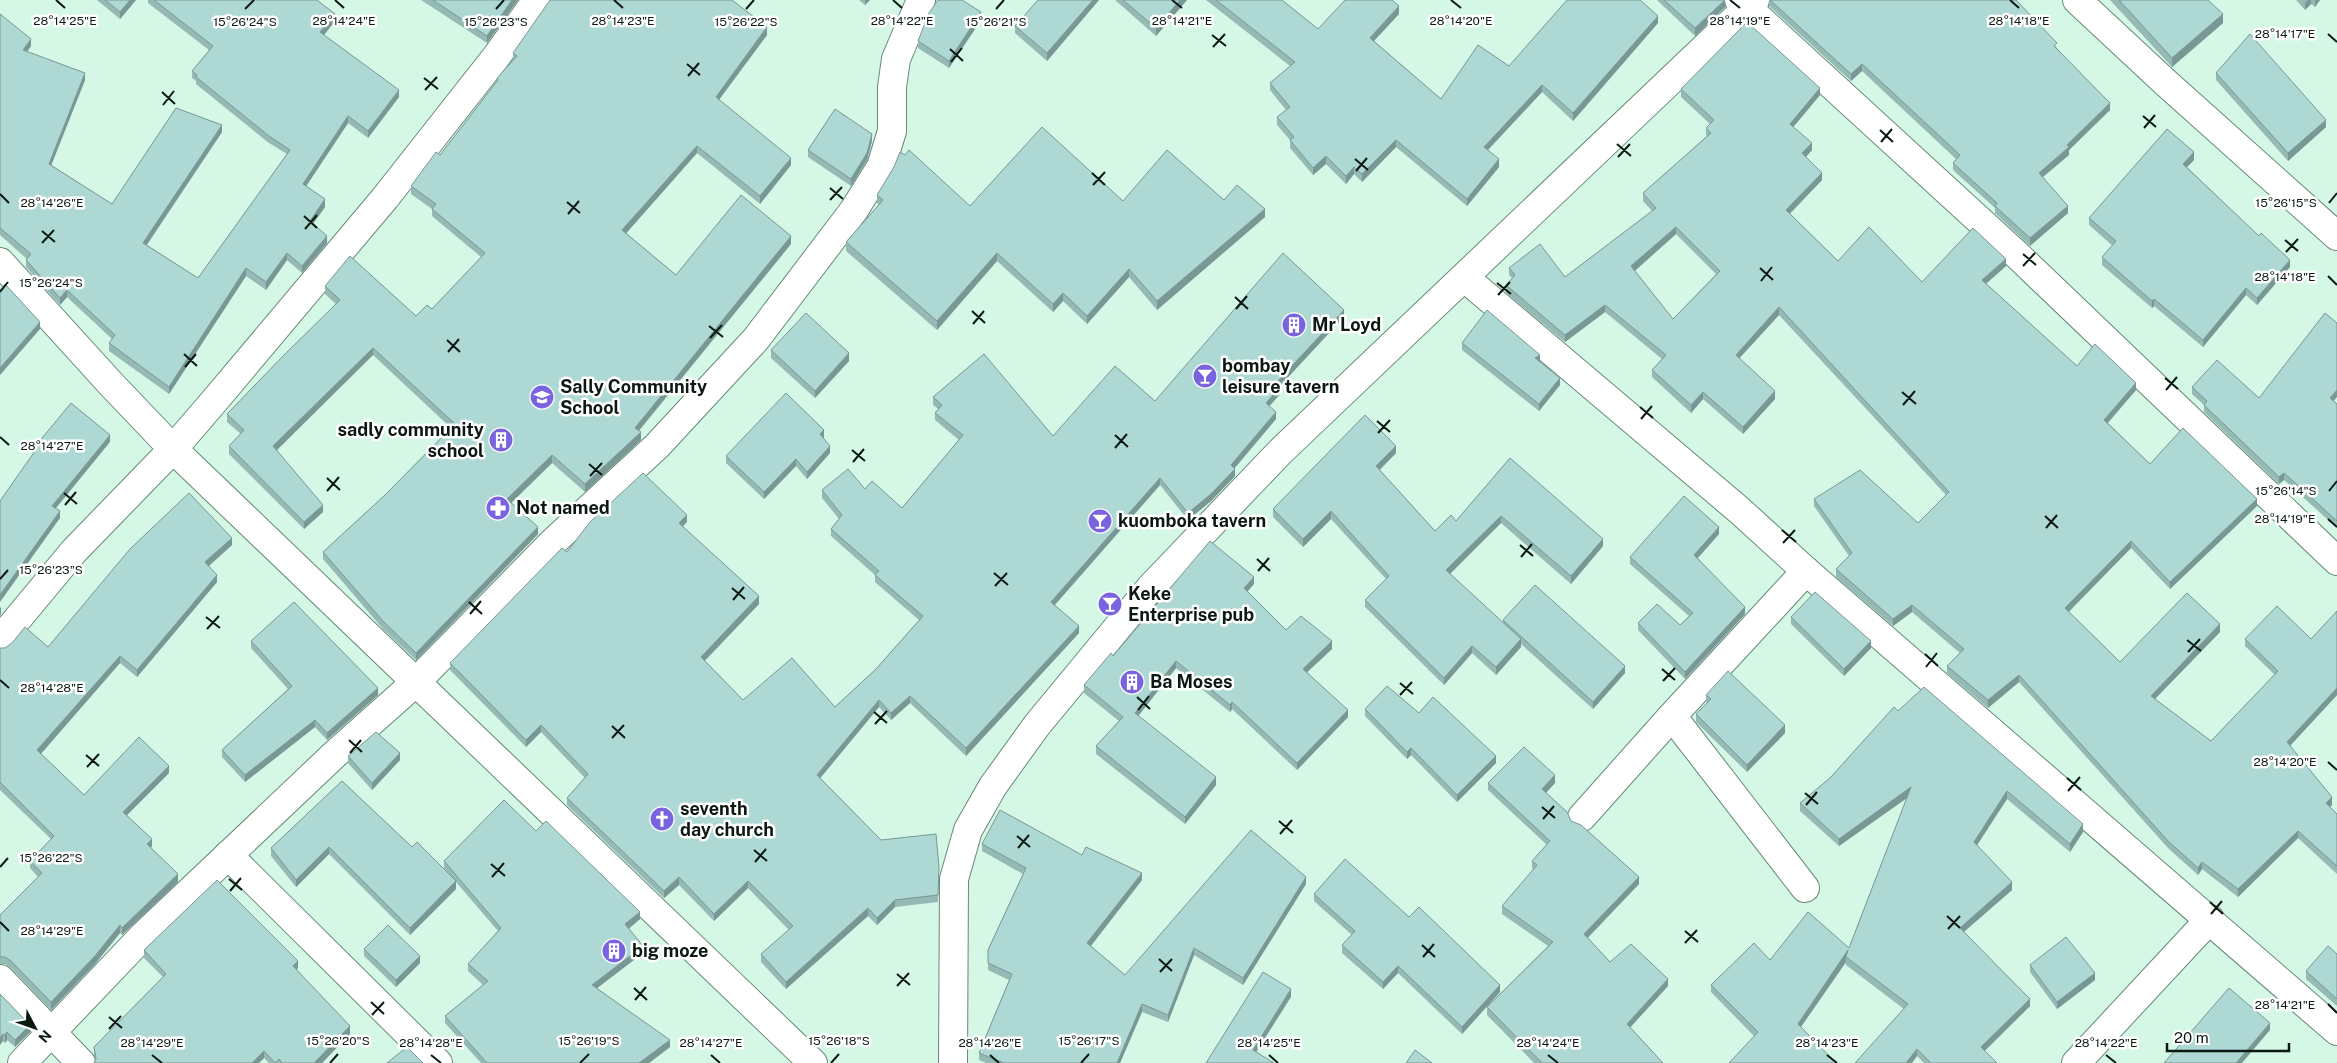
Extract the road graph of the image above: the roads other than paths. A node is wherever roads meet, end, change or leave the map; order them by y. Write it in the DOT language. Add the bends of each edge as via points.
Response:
graph roads {
  1 [pos="537,0"];
  2 [pos="921,0"];
  3 [pos="2077,0"];
  4 [pos="1747,3"];
  5 [pos="2337,236"];
  6 [pos="0,262"];
  7 [pos="1465,278"];
  8 [pos="173,449"];
  9 [pos="2337,561"];
  10 [pos="1806,571"];
  11 [pos="0,640"];
  12 [pos="416,682"];
  13 [pos="1672,716"];
  14 [pos="1582,817"];
  15 [pos="228,855"];
  16 [pos="1805,888"];
  17 [pos="2210,919"];
  18 [pos="0,979"];
  19 [pos="2337,1031"];
  20 [pos="51,1033"];
  21 [pos="22,1063"];
  22 [pos="80,1063"];
  23 [pos="438,1063"];
  24 [pos="814,1063"];
  25 [pos="953,1063"];
  26 [pos="2076,1063"];
  1 -- 8 [label="street" via="385,198"];
  2 -- 12 [label="street" via="896,59 892,131 881,167 854,210 756,339 657,446 552,543"];
  3 -- 5 [label="street"];
  4 -- 7 [label="street"];
  4 -- 9 [label="street" via="2014,252"];
  6 -- 8 [label="street"];
  7 -- 10 [label="street" via="1739,510"];
  7 -- 25 [label="street" via="1280,452 1151,587 1037,725 993,786 968,830 954,878"];
  8 -- 11 [label="street" via="74,551"];
  8 -- 12 [label="street"];
  10 -- 13 [label="street"];
  10 -- 17 [label="street"];
  12 -- 15 [label="street"];
  12 -- 24 [label="street"];
  13 -- 14 [label="street"];
  13 -- 16 [label="street"];
  15 -- 20 [label="street" via="143,936"];
  15 -- 23 [label="street"];
  17 -- 19 [label="street"];
  17 -- 26 [label="street"];
  18 -- 20 [label="street"];
  20 -- 21 [label="street"];
  20 -- 22 [label="street"];
}
